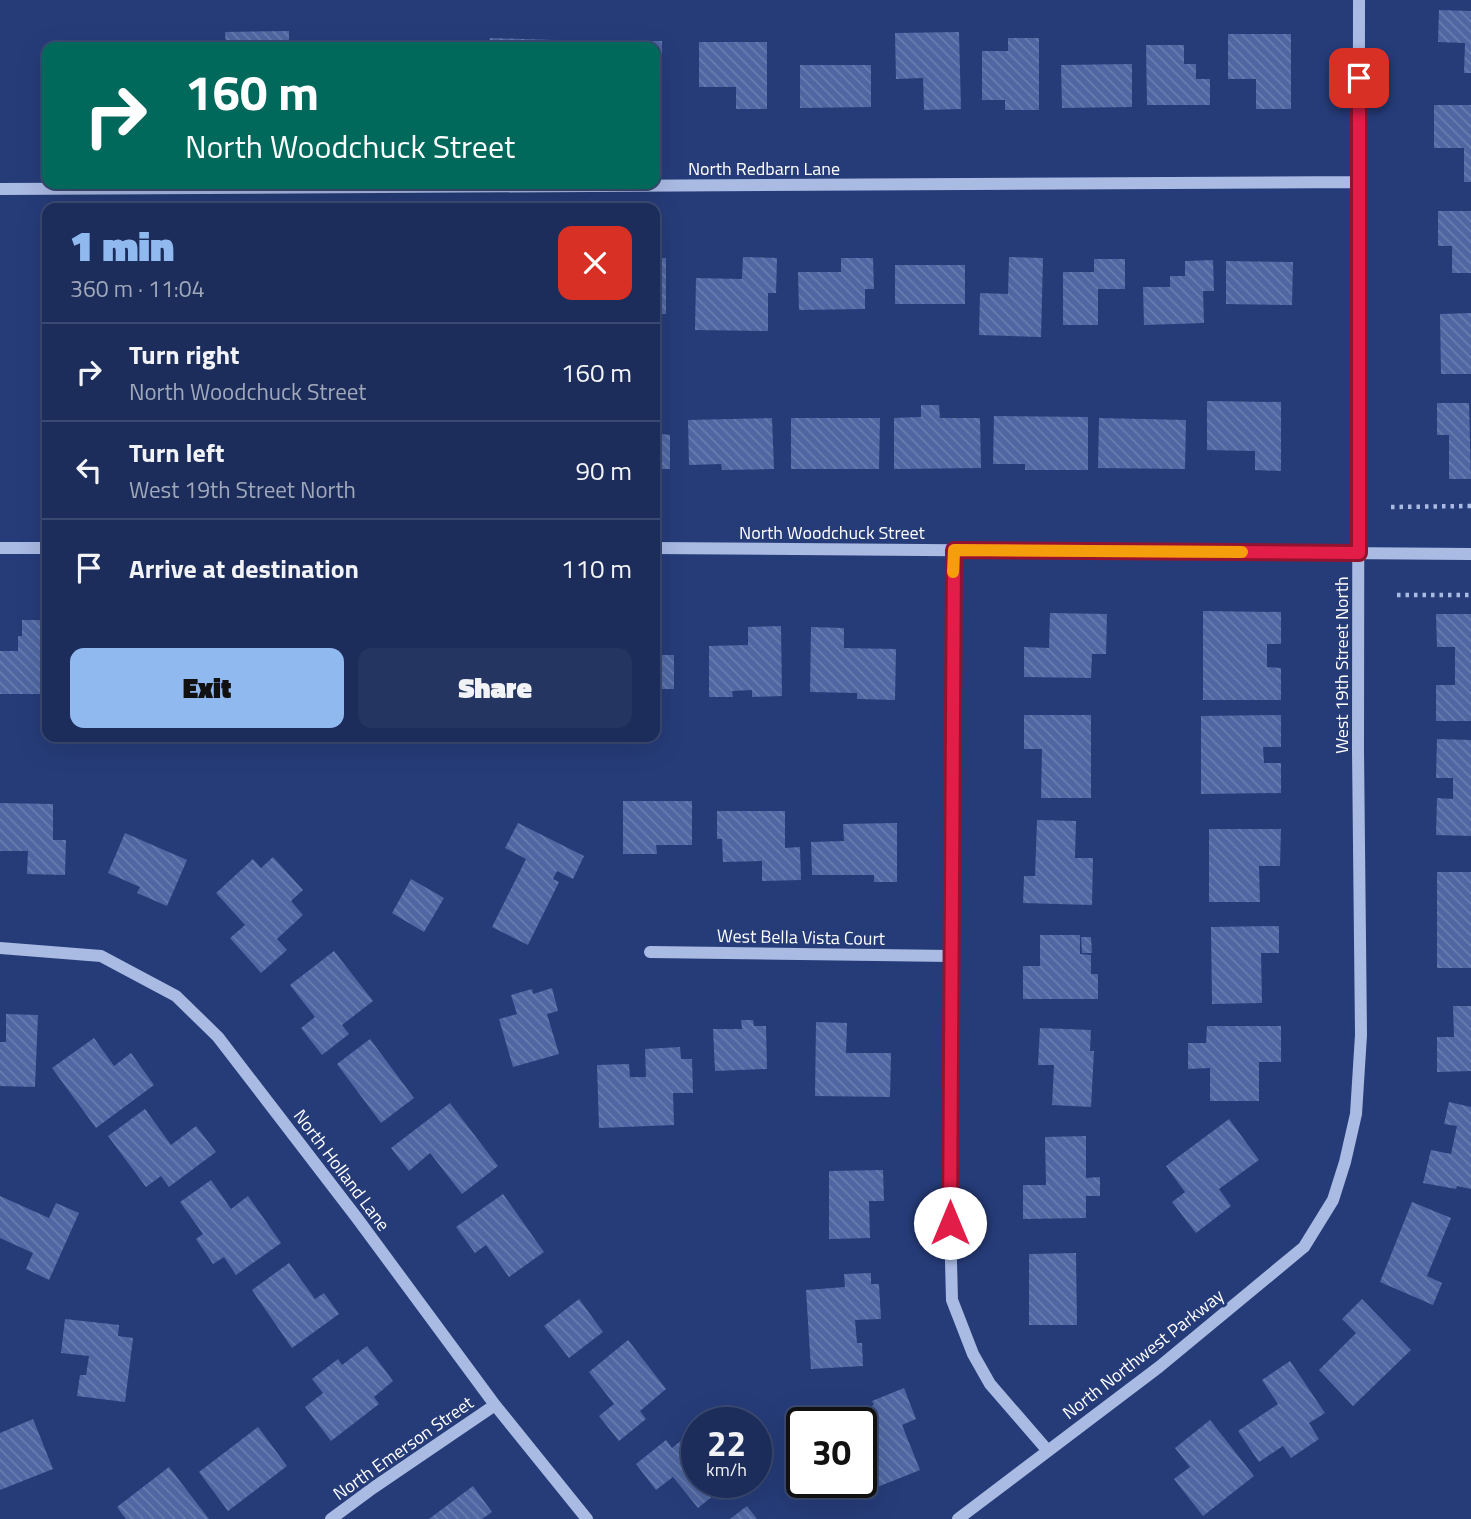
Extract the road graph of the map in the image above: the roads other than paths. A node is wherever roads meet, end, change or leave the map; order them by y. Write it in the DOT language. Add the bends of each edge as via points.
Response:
graph roads {
  1 [pos="1359,0"];
  2 [pos="1359,182"];
  3 [pos="660,186"];
  4 [pos="0,189"];
  5 [pos="42,189"];
  6 [pos="0,548"];
  7 [pos="42,548"];
  8 [pos="660,548"];
  9 [pos="954,550"];
  10 [pos="1359,553"];
  11 [pos="1471,554"];
  12 [pos="0,948"];
  13 [pos="650,952"];
  14 [pos="951,956"];
  15 [pos="1333,1200"];
  16 [pos="495,1405"];
  17 [pos="1048,1451"];
  18 [pos="331,1519"];
  19 [pos="587,1519"];
  20 [pos="958,1519"];
  1 -- 2 [label="street, West 19th Street North"];
  2 -- 3 [label="street, North Redbarn Lane"];
  2 -- 10 [label="street, West 19th Street North"];
  4 -- 5 [label="street, North Redbarn Lane"];
  6 -- 7 [label="street"];
  8 -- 9 [label="street, North Woodchuck Street"];
  9 -- 10 [label="street, North Woodchuck Street"];
  9 -- 14 [label="street"];
  10 -- 11 [label="street, North Woodchuck Street"];
  10 -- 15 [label="street, West 19th Street North" via="1361,1035 1356,1114"];
  12 -- 16 [label="street, North Holland Lane" via="102,956 176,996 218,1037"];
  13 -- 14 [label="street, West Bella Vista Court"];
  14 -- 17 [label="street" via="952,1300 972,1354 990,1384"];
  15 -- 17 [label="street, North Northwest Parkway" via="1304,1247"];
  16 -- 18 [label="street, North Emerson Street"];
  16 -- 19 [label="street, North Holland Lane"];
  17 -- 20 [label="street, North Northwest Parkway"];
}
